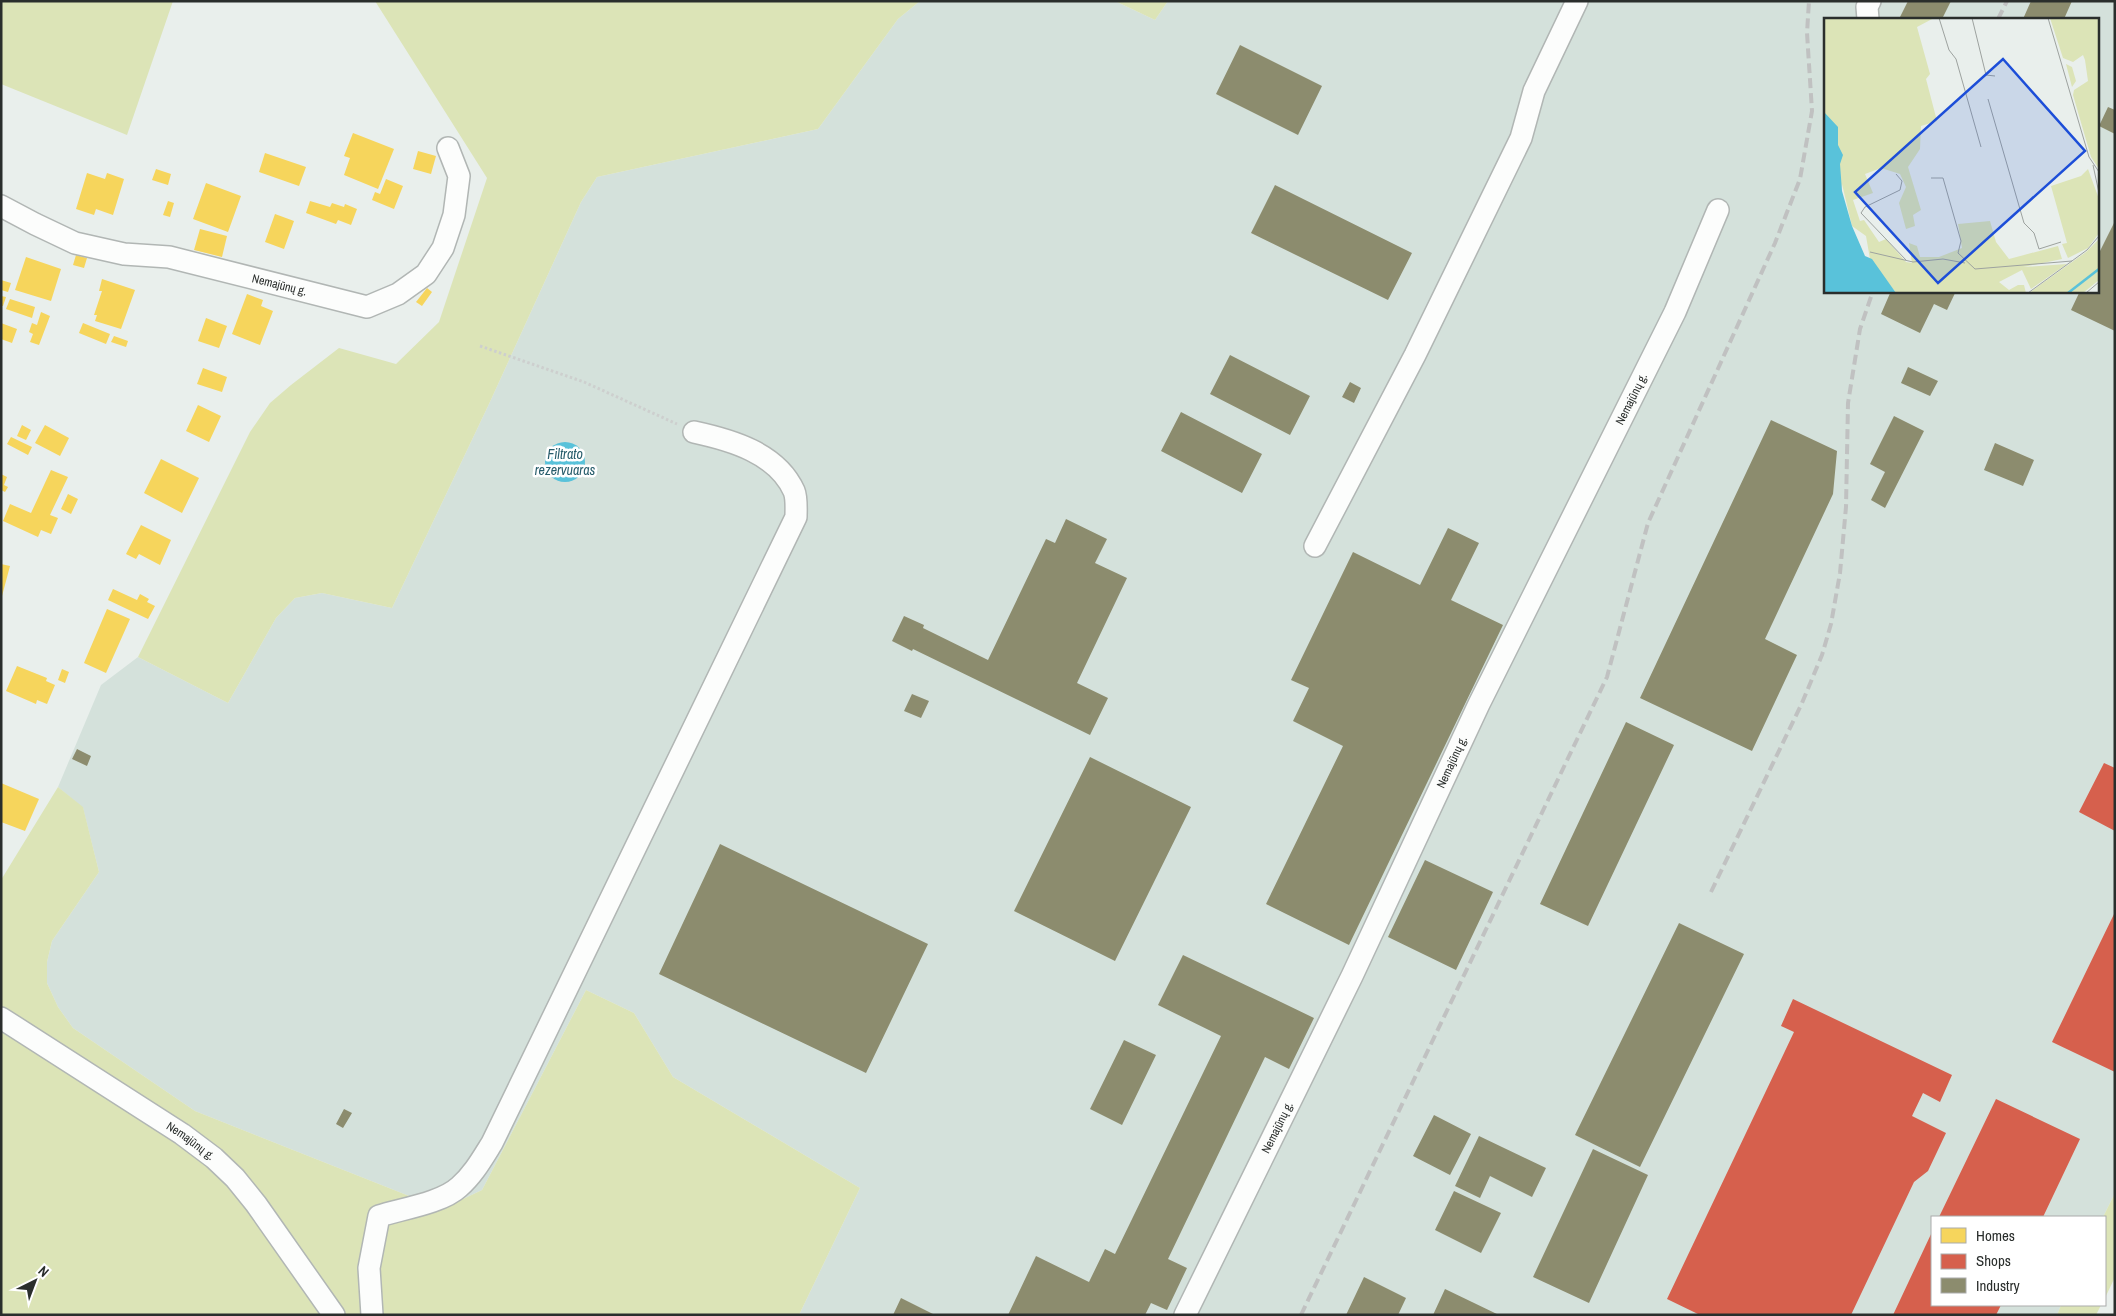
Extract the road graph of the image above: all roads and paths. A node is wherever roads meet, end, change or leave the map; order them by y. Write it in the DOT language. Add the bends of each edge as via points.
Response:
graph roads {
  1 [pos="1577,1"];
  2 [pos="1870,1"];
  3 [pos="1868,18"];
  4 [pos="448,148"];
  5 [pos="1,206"];
  6 [pos="1718,210"];
  7 [pos="480,346"];
  8 [pos="694,432"];
  9 [pos="1315,546"];
  10 [pos="1,1018"];
  11 [pos="334,1315"];
  12 [pos="372,1315"];
  13 [pos="1185,1315"];
  1 -- 9 [label="street" via="1545,65 1516,147 1416,355"];
  2 -- 3 [label="street"];
  4 -- 5 [label="street, Nemajūnų g." via="459,176 454,215 443,248 426,274 398,294 367,307 170,257 124,254 75,243"];
  6 -- 13 [label="street, Nemajūnų g." via="1675,312 1479,704 1352,976"];
  7 -- 8 [label="path" via="584,382"];
  8 -- 12 [label="street" via="728,439 765,458 780,470 794,492 796,518 492,1143 475,1170 458,1188 443,1197 378,1216 369,1268"];
  10 -- 11 [label="street, Nemajūnų g." via="214,1158 256,1204"];
}
